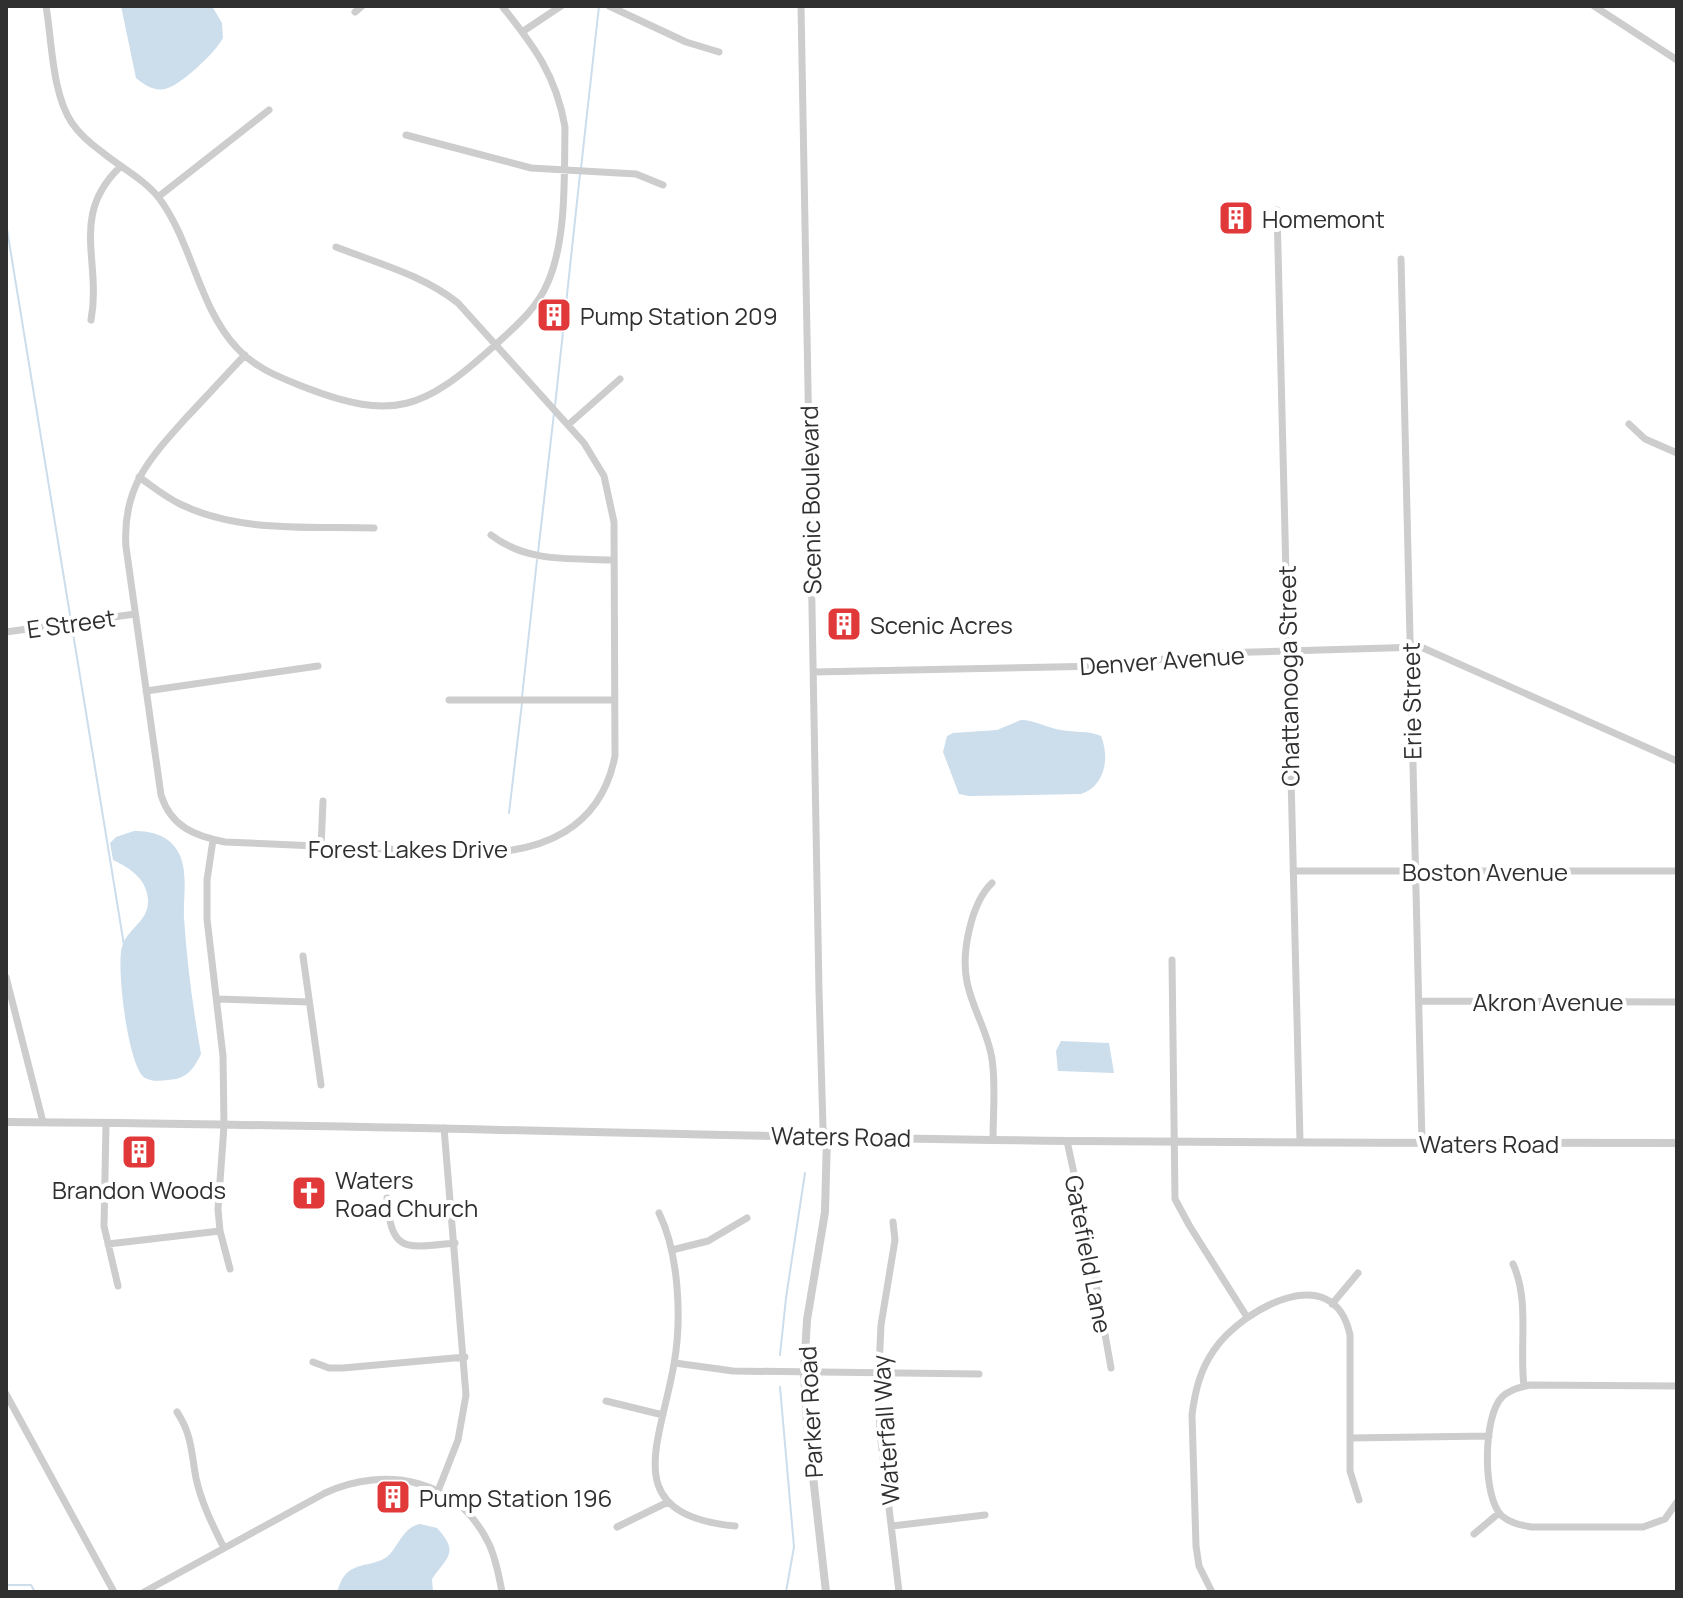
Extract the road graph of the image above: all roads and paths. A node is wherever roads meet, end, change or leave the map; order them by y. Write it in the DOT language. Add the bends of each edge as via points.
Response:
graph roads {
  1 [pos="46,6"];
  2 [pos="502,6"];
  3 [pos="561,6"];
  4 [pos="609,6"];
  5 [pos="801,6"];
  6 [pos="1594,6"];
  7 [pos="522,32"];
  8 [pos="719,52"];
  9 [pos="1677,60"];
  10 [pos="269,110"];
  11 [pos="406,135"];
  12 [pos="120,167"];
  13 [pos="563,170"];
  14 [pos="663,185"];
  15 [pos="158,197"];
  16 [pos="1277,210"];
  17 [pos="336,247"];
  18 [pos="1401,259"];
  19 [pos="91,320"];
  20 [pos="495,345"];
  21 [pos="245,355"];
  22 [pos="620,379"];
  23 [pos="1629,424"];
  24 [pos="568,425"];
  25 [pos="1677,453"];
  26 [pos="139,477"];
  27 [pos="374,528"];
  28 [pos="491,535"];
  29 [pos="614,560"];
  30 [pos="135,614"];
  31 [pos="6,632"];
  32 [pos="1410,647"];
  33 [pos="1288,651"];
  34 [pos="318,666"];
  35 [pos="814,672"];
  36 [pos="146,691"];
  37 [pos="449,700"];
  38 [pos="615,700"];
  39 [pos="1677,761"];
  40 [pos="323,801"];
  41 [pos="213,840"];
  42 [pos="321,848"];
  43 [pos="1293,871"];
  44 [pos="1677,871"];
  45 [pos="1416,872"];
  46 [pos="992,883"];
  47 [pos="303,956"];
  48 [pos="1172,960"];
  49 [pos="6,977"];
  50 [pos="218,999"];
  51 [pos="1419,1001"];
  52 [pos="309,1002"];
  53 [pos="1677,1002"];
  54 [pos="321,1085"];
  55 [pos="6,1122"];
  56 [pos="43,1122"];
  57 [pos="106,1125"];
  58 [pos="224,1126"];
  59 [pos="444,1128"];
  60 [pos="827,1136"];
  61 [pos="993,1140"];
  62 [pos="1067,1141"];
  63 [pos="1300,1141"];
  64 [pos="1175,1142"];
  65 [pos="1422,1143"];
  66 [pos="1677,1143"];
  67 [pos="387,1198"];
  68 [pos="659,1213"];
  69 [pos="747,1218"];
  70 [pos="893,1222"];
  71 [pos="220,1231"];
  72 [pos="455,1243"];
  73 [pos="108,1244"];
  74 [pos="672,1250"];
  75 [pos="1513,1264"];
  76 [pos="230,1269"];
  77 [pos="1358,1273"];
  78 [pos="118,1286"];
  79 [pos="1332,1304"];
  80 [pos="1247,1317"];
  81 [pos="465,1357"];
  82 [pos="313,1362"];
  83 [pos="675,1363"];
  84 [pos="1111,1368"];
  85 [pos="804,1372"];
  86 [pos="878,1374"];
  87 [pos="979,1374"];
  88 [pos="1524,1386"];
  89 [pos="1677,1386"];
  90 [pos="6,1394"];
  91 [pos="606,1401"];
  92 [pos="177,1412"];
  93 [pos="663,1415"];
  94 [pos="1489,1436"];
  95 [pos="1350,1438"];
  96 [pos="438,1491"];
  97 [pos="1359,1500"];
  98 [pos="668,1502"];
  99 [pos="1677,1502"];
  100 [pos="1499,1513"];
  101 [pos="985,1515"];
  102 [pos="1674,1515"];
  103 [pos="735,1526"];
  104 [pos="892,1526"];
  105 [pos="617,1527"];
  106 [pos="1474,1534"];
  107 [pos="224,1548"];
  108 [pos="114,1592"];
  109 [pos="144,1592"];
  110 [pos="502,1592"];
  111 [pos="826,1592"];
  112 [pos="899,1592"];
  113 [pos="1212,1592"];
  1 -- 12 [label="street" via="66,114 81,135"];
  2 -- 7 [label="street"];
  3 -- 7 [label="street"];
  4 -- 8 [label="street"];
  5 -- 35 [label="street, Scenic Boulevard"];
  6 -- 9 [label="street"];
  7 -- 13 [label="street" via="546,65 560,101"];
  10 -- 15 [label="street"];
  11 -- 13 [label="street" via="531,168"];
  12 -- 15 [label="street"];
  12 -- 19 [label="street" via="104,184 90,221 95,295"];
  13 -- 14 [label="street" via="636,174"];
  13 -- 20 [label="street" via="559,250 547,286 528,314"];
  15 -- 21 [label="street" via="219,323"];
  16 -- 33 [label="street, Chattanooga Street"];
  17 -- 20 [label="street, Forest Lakes Drive" via="444,292"];
  18 -- 32 [label="street, Erie Street"];
  20 -- 21 [label="street" via="440,391 394,406 332,398 271,374"];
  20 -- 24 [label="street, Forest Lakes Drive"];
  21 -- 26 [label="street, Forest Lakes Drive" via="150,458"];
  22 -- 24 [label="street"];
  23 -- 25 [label="street" via="1645,439"];
  24 -- 29 [label="street, Forest Lakes Drive" via="604,476 613,510"];
  26 -- 27 [label="street" via="182,505 226,520"];
  26 -- 30 [label="street, Forest Lakes Drive" via="124,529"];
  28 -- 29 [label="street" via="511,549 537,555"];
  29 -- 38 [label="street, Forest Lakes Drive"];
  30 -- 31 [label="street, E Street"];
  30 -- 36 [label="street, Forest Lakes Drive"];
  32 -- 33 [label="street, Denver Avenue"];
  32 -- 39 [label="street, Denver Avenue" via="1429,649"];
  32 -- 45 [label="street, Erie Street"];
  33 -- 35 [label="street, Denver Avenue" via="1077,667"];
  33 -- 43 [label="street, Chattanooga Street"];
  34 -- 36 [label="street"];
  35 -- 60 [label="street, Scenic Boulevard"];
  36 -- 41 [label="street, Forest Lakes Drive" via="164,804 180,827"];
  37 -- 38 [label="street"];
  38 -- 42 [label="street, Forest Lakes Drive" via="615,756 607,787 593,809 567,831 498,853"];
  40 -- 42 [label="street"];
  41 -- 42 [label="street, Forest Lakes Drive"];
  41 -- 50 [label="street" via="207,905"];
  43 -- 45 [label="street, Boston Avenue"];
  43 -- 63 [label="street, Chattanooga Street"];
  44 -- 45 [label="street, Boston Avenue"];
  45 -- 51 [label="street, Erie Street"];
  46 -- 61 [label="street" via="974,911 966,972 993,1063"];
  47 -- 52 [label="street"];
  48 -- 64 [label="street"];
  49 -- 56 [label="street"];
  50 -- 52 [label="street"];
  50 -- 58 [label="street"];
  51 -- 53 [label="street, Akron Avenue"];
  51 -- 65 [label="street, Erie Street"];
  52 -- 54 [label="street"];
  55 -- 56 [label="street, Waters Road"];
  56 -- 57 [label="street, Waters Road"];
  57 -- 58 [label="street, Waters Road"];
  57 -- 73 [label="street"];
  58 -- 59 [label="street, Waters Road"];
  58 -- 71 [label="street"];
  59 -- 60 [label="street, Waters Road"];
  59 -- 72 [label="street"];
  60 -- 61 [label="street, Waters Road"];
  60 -- 85 [label="street, Parker Road" via="825,1212"];
  61 -- 62 [label="street, Waters Road"];
  62 -- 64 [label="street, Waters Road"];
  62 -- 84 [label="street, Gatefield Lane"];
  63 -- 64 [label="street, Waters Road"];
  63 -- 65 [label="street, Waters Road"];
  64 -- 80 [label="street" via="1178,1207"];
  65 -- 66 [label="street, Waters Road"];
  67 -- 72 [label="street" via="391,1230 402,1242 417,1247"];
  68 -- 74 [label="street"];
  69 -- 74 [label="street" via="708,1241"];
  70 -- 86 [label="street, Waterfall Way"];
  71 -- 73 [label="street"];
  71 -- 76 [label="street"];
  72 -- 81 [label="street"];
  73 -- 78 [label="street"];
  74 -- 83 [label="street" via="678,1324"];
  75 -- 88 [label="street" via="1521,1281"];
  77 -- 79 [label="street"];
  79 -- 80 [label="street" via="1304,1294"];
  79 -- 95 [label="street" via="1350,1335"];
  80 -- 113 [label="street" via="1227,1333 1200,1374 1192,1415 1196,1546"];
  81 -- 82 [label="street" via="343,1368"];
  81 -- 96 [label="street" via="463,1417"];
  83 -- 85 [label="street"];
  83 -- 93 [label="street"];
  85 -- 86 [label="street"];
  85 -- 111 [label="street, Parker Road"];
  86 -- 87 [label="street"];
  86 -- 104 [label="street, Waterfall Way"];
  88 -- 89 [label="street"];
  88 -- 94 [label="street" via="1502,1397 1491,1417"];
  90 -- 108 [label="street"];
  91 -- 93 [label="street"];
  92 -- 107 [label="street" via="189,1430 197,1480"];
  93 -- 98 [label="street" via="654,1468"];
  94 -- 95 [label="street"];
  94 -- 100 [label="street" via="1488,1484"];
  95 -- 97 [label="street" via="1350,1471"];
  96 -- 107 [label="street" via="388,1478 351,1482"];
  96 -- 110 [label="street" via="469,1516 489,1544"];
  98 -- 103 [label="street" via="689,1518"];
  98 -- 105 [label="street"];
  99 -- 102 [label="street"];
  100 -- 102 [label="street" via="1514,1523 1547,1527 1643,1527"];
  100 -- 106 [label="street"];
  101 -- 104 [label="street"];
  104 -- 112 [label="street, Waterfall Way"];
  107 -- 109 [label="street"];
}
